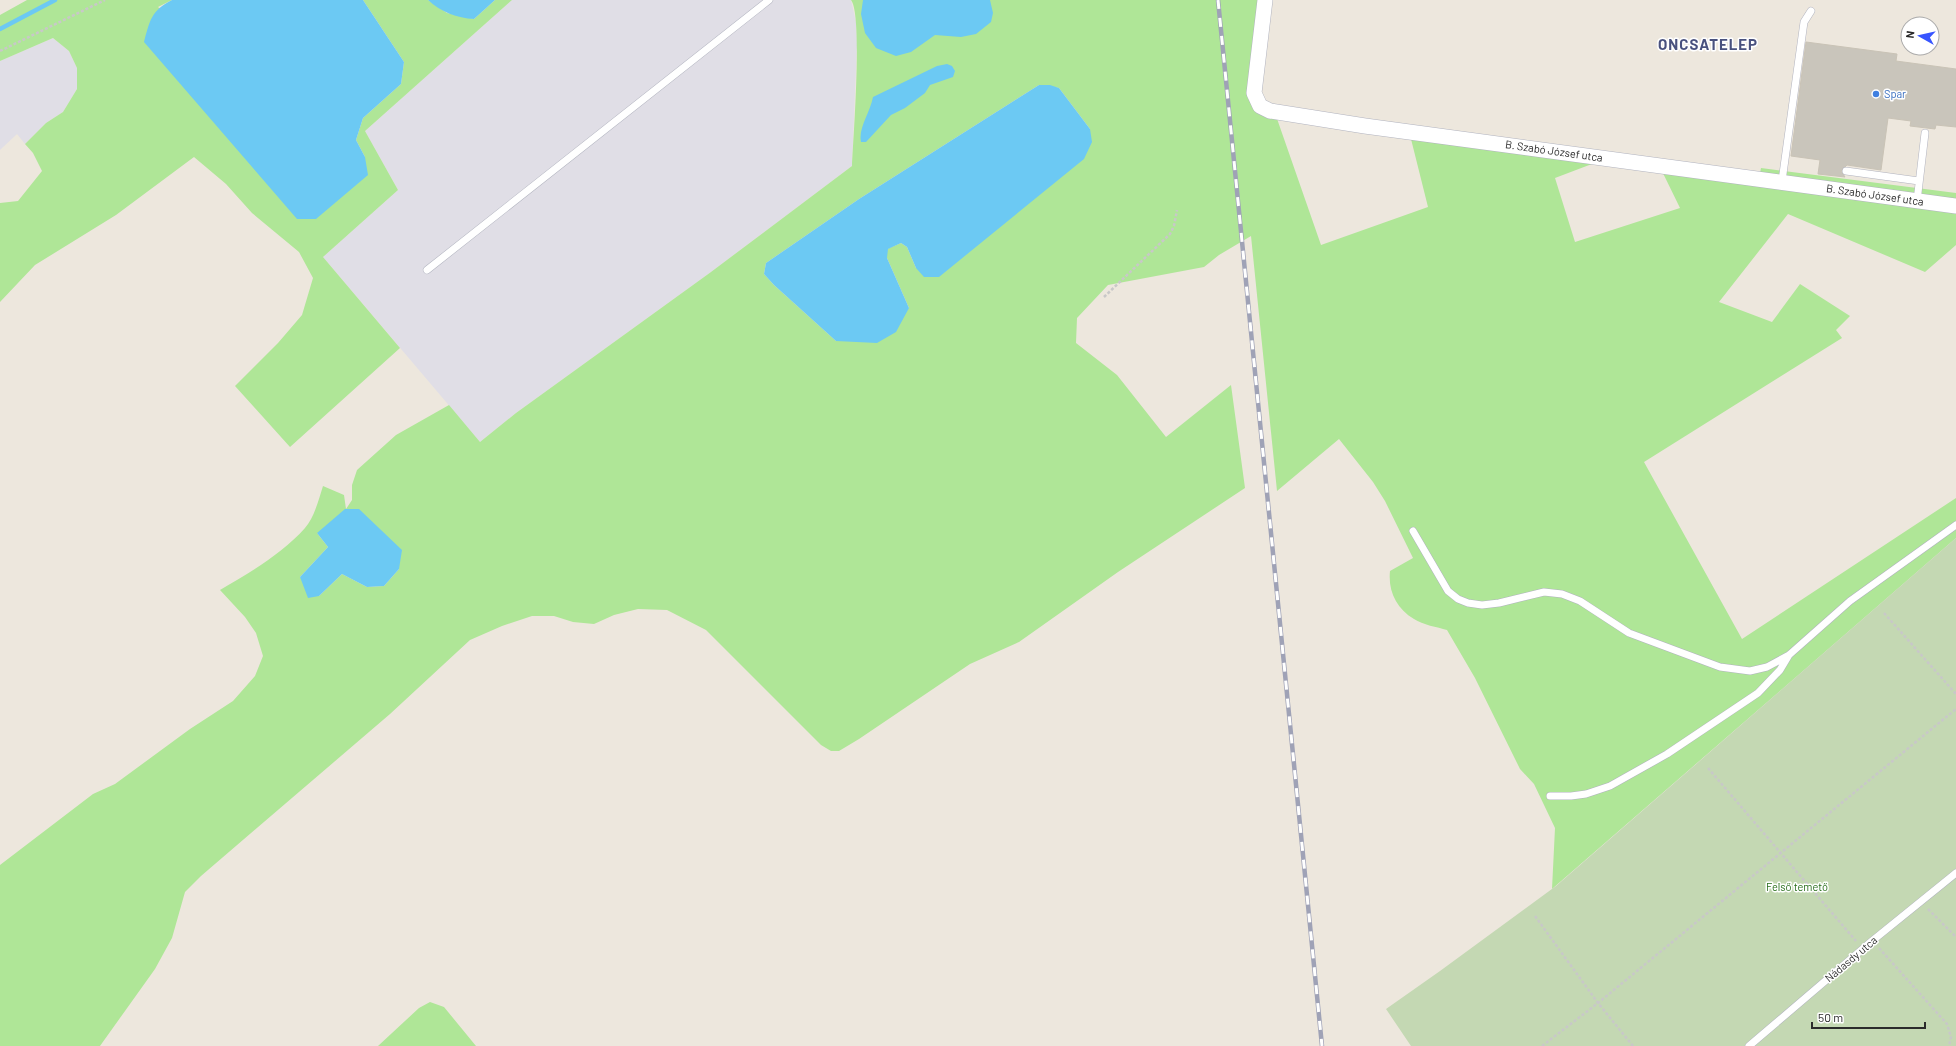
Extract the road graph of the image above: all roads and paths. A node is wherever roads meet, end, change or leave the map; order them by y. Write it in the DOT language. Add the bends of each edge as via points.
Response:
graph roads {
  1 [pos="105,0"];
  2 [pos="769,0"];
  3 [pos="1265,0"];
  4 [pos="1811,11"];
  5 [pos="0,51"];
  6 [pos="1925,133"];
  7 [pos="1846,171"];
  8 [pos="1782,181"];
  9 [pos="1919,181"];
  10 [pos="1917,201"];
  11 [pos="1956,206"];
  12 [pos="1177,210"];
  13 [pos="426,270"];
  14 [pos="1104,297"];
  15 [pos="1956,525"];
  16 [pos="1413,531"];
  17 [pos="1884,613"];
  18 [pos="1789,655"];
  19 [pos="1956,694"];
  20 [pos="1956,709"];
  21 [pos="1708,768"];
  22 [pos="1550,796"];
  23 [pos="1780,852"];
  24 [pos="1956,873"];
  25 [pos="1921,902"];
  26 [pos="1535,916"];
  27 [pos="1956,937"];
  28 [pos="1872,941"];
  29 [pos="1863,948"];
  30 [pos="1598,1003"];
  31 [pos="1542,1046"];
  32 [pos="1633,1046"];
  33 [pos="1749,1046"];
  34 [pos="1949,1046"];
  1 -- 5 [label="path"];
  2 -- 13 [label="lane"];
  3 -- 8 [label="street, B. Szabó József utca" via="1254,92 1258,104 1265,110 1373,127"];
  4 -- 8 [label="lane" via="1804,22"];
  6 -- 9 [label="lane"];
  7 -- 9 [label="lane"];
  8 -- 10 [label="street, B. Szabó József utca"];
  9 -- 10 [label="lane"];
  10 -- 11 [label="street, B. Szabó József utca"];
  12 -- 14 [label="path" via="1170,234"];
  15 -- 18 [label="lane" via="1850,601"];
  16 -- 18 [label="lane" via="1448,591 1468,603 1499,603 1544,592 1562,594 1580,602 1629,633 1720,667 1738,671 1767,667"];
  17 -- 19 [label="path"];
  18 -- 22 [label="lane" via="1780,670 1758,693 1666,754 1610,786 1586,794"];
  20 -- 23 [label="path"];
  21 -- 23 [label="path"];
  23 -- 29 [label="path"];
  23 -- 30 [label="path"];
  24 -- 25 [label="lane, Nádasdy utca"];
  25 -- 27 [label="path"];
  25 -- 28 [label="lane, Nádasdy utca"];
  26 -- 30 [label="path"];
  28 -- 29 [label="lane, Nádasdy utca"];
  28 -- 34 [label="path" via="1947,1024 1951,1036"];
  29 -- 33 [label="lane, Nádasdy utca"];
  30 -- 31 [label="path"];
  30 -- 32 [label="path"];
}
